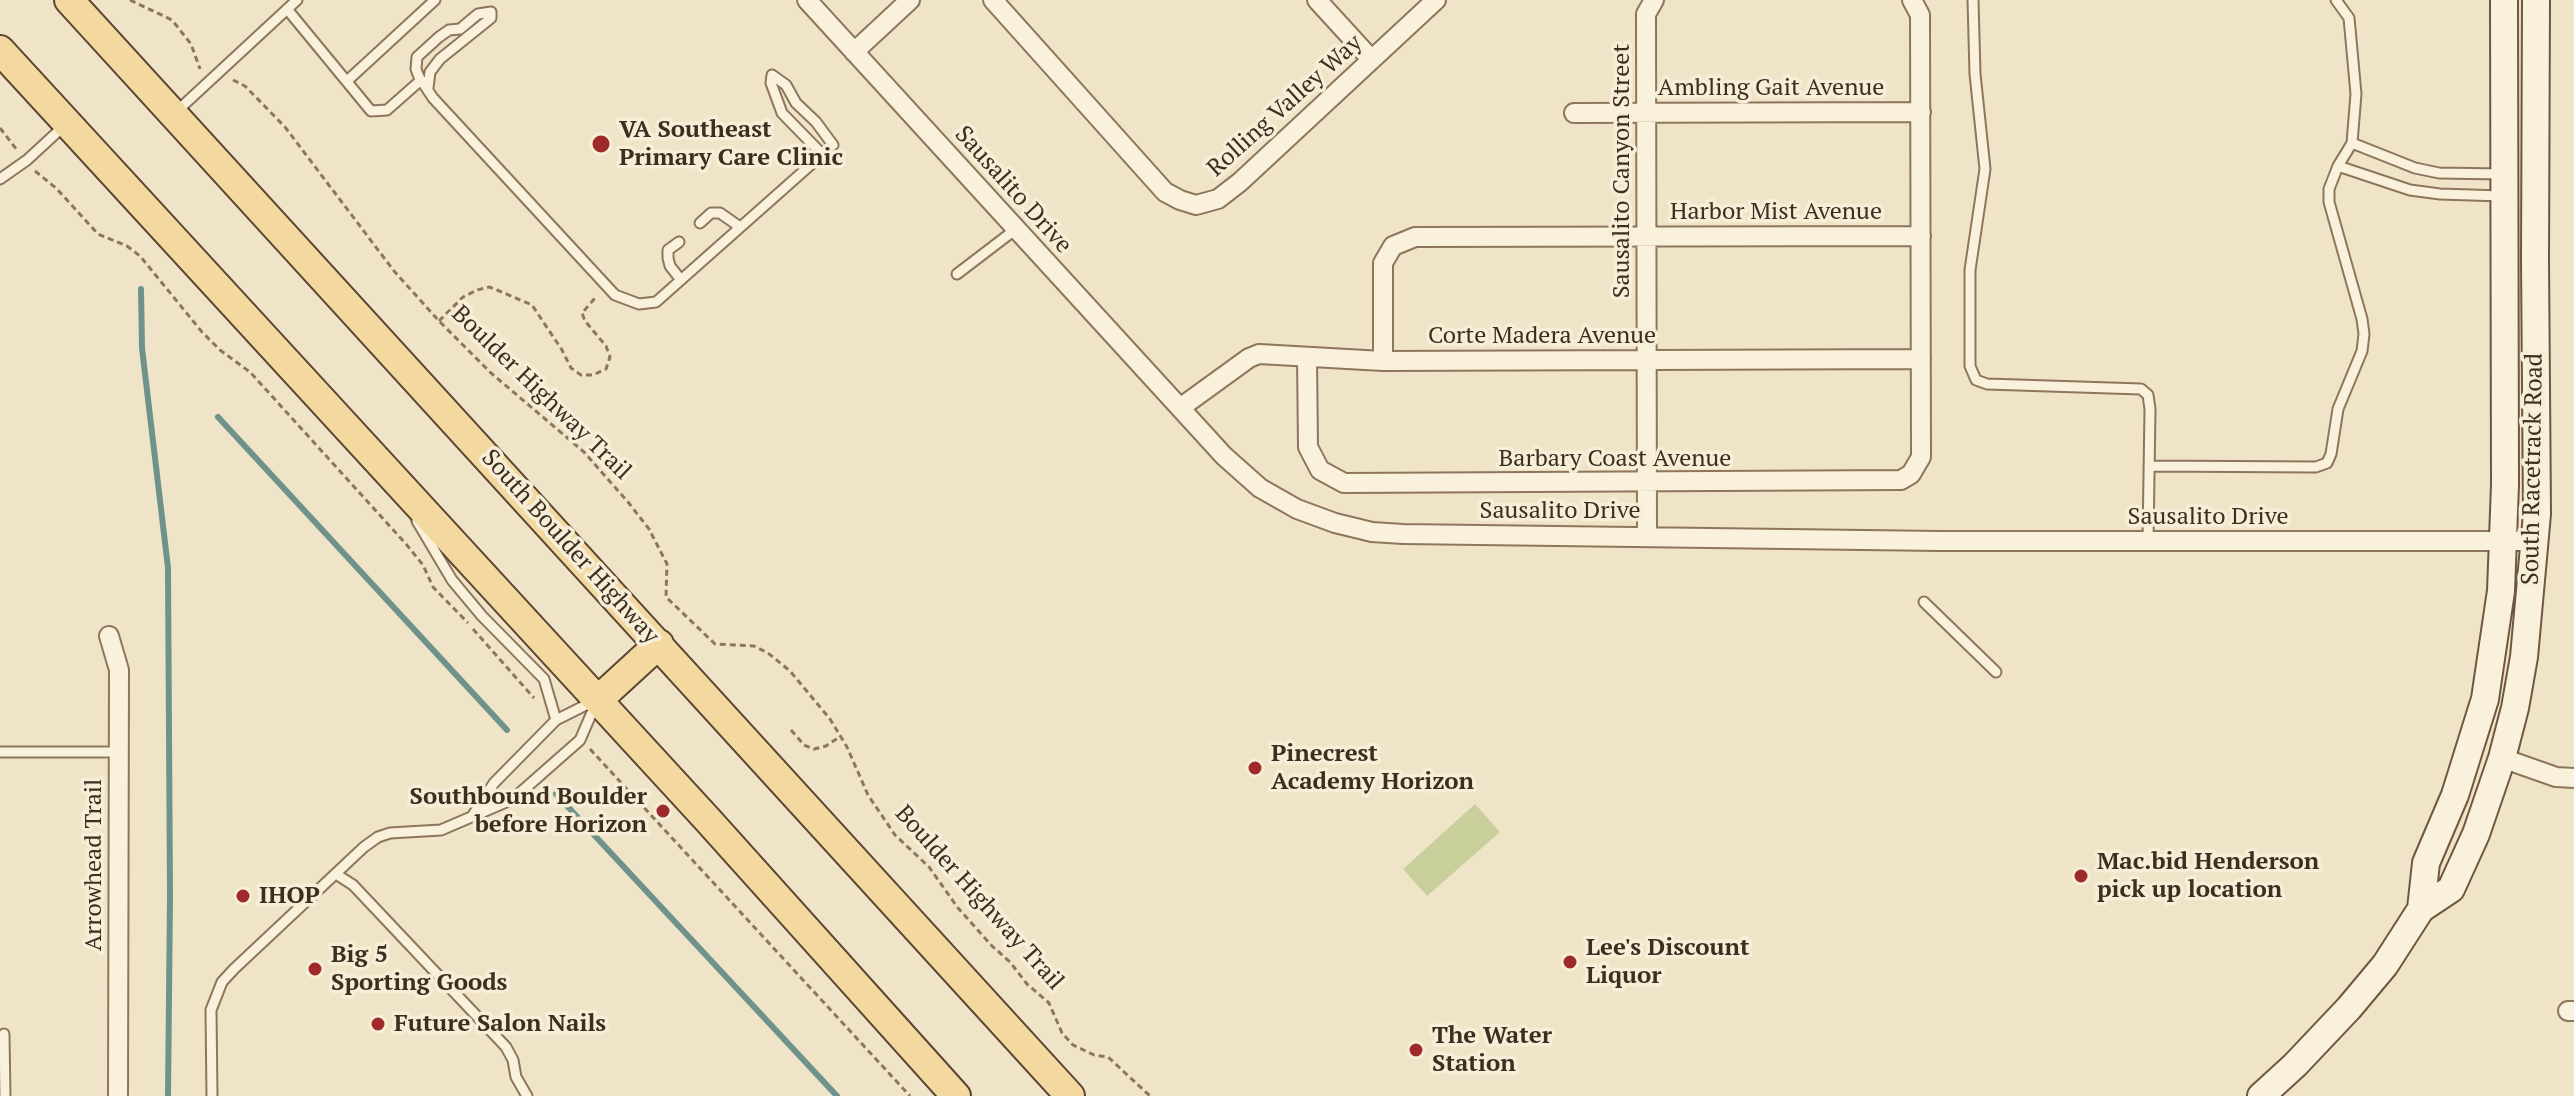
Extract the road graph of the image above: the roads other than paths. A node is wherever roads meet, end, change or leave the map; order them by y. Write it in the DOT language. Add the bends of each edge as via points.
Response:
graph roads {
  1 [pos="69,0"];
  2 [pos="297,0"];
  3 [pos="435,0"];
  4 [pos="807,0"];
  5 [pos="910,0"];
  6 [pos="993,0"];
  7 [pos="1317,0"];
  8 [pos="1436,0"];
  9 [pos="1654,0"];
  10 [pos="1912,0"];
  11 [pos="1973,0"];
  12 [pos="2336,0"];
  13 [pos="2504,0"];
  14 [pos="2536,0"];
  15 [pos="287,9"];
  16 [pos="0,50"];
  17 [pos="854,52"];
  18 [pos="1371,59"];
  19 [pos="347,81"];
  20 [pos="425,84"];
  21 [pos="1921,112"];
  22 [pos="1574,113"];
  23 [pos="1646,113"];
  24 [pos="174,115"];
  25 [pos="67,123"];
  26 [pos="2352,143"];
  27 [pos="822,154"];
  28 [pos="2338,166"];
  29 [pos="2429,171"];
  30 [pos="0,179"];
  31 [pos="2505,185"];
  32 [pos="2536,185"];
  33 [pos="2425,192"];
  34 [pos="700,223"];
  35 [pos="740,227"];
  36 [pos="1016,229"];
  37 [pos="1646,236"];
  38 [pos="1921,236"];
  39 [pos="679,242"];
  40 [pos="957,274"];
  41 [pos="681,280"];
  42 [pos="1307,357"];
  43 [pos="1921,359"];
  44 [pos="1647,360"];
  45 [pos="1383,361"];
  46 [pos="1180,408"];
  47 [pos="2149,466"];
  48 [pos="386,470"];
  49 [pos="1647,483"];
  50 [pos="1647,535"];
  51 [pos="2148,541"];
  52 [pos="2504,541"];
  53 [pos="2535,541"];
  54 [pos="1924,602"];
  55 [pos="109,636"];
  56 [pos="659,644"];
  57 [pos="1996,672"];
  58 [pos="598,700"];
  59 [pos="556,720"];
  60 [pos="0,752"];
  61 [pos="119,752"];
  62 [pos="2502,758"];
  63 [pos="2574,778"];
  64 [pos="473,815"];
  65 [pos="336,874"];
  66 [pos="2421,909"];
  67 [pos="4,1034"];
  68 [pos="5,1096"];
  69 [pos="118,1096"];
  70 [pos="212,1096"];
  71 [pos="527,1096"];
  72 [pos="956,1096"];
  73 [pos="1070,1096"];
  74 [pos="2261,1096"];
  1 -- 24 [label="main road, South Boulder Highway"];
  2 -- 15 [label="lane"];
  3 -- 19 [label="lane"];
  4 -- 17 [label="street, Sausalito Drive"];
  5 -- 17 [label="street"];
  6 -- 18 [label="street, Rolling Valley Way" via="1165,192 1196,205 1218,199 1240,182"];
  7 -- 18 [label="street"];
  8 -- 18 [label="street, Rolling Valley Way"];
  9 -- 23 [label="street, Sausalito Canyon Street" via="1646,14"];
  10 -- 21 [label="street" via="1920,15"];
  11 -- 47 [label="lane" via="1985,169 1970,270 1970,366 1976,380 1987,384 2141,389 2150,409"];
  12 -- 26 [label="lane" via="2349,18 2356,94"];
  13 -- 31 [label="main road, South Racetrack Road"];
  14 -- 32 [label="main road, South Racetrack Road"];
  15 -- 19 [label="lane"];
  15 -- 24 [label="lane"];
  16 -- 25 [label="main road"];
  17 -- 36 [label="street, Sausalito Drive"];
  19 -- 20 [label="lane" via="371,111 387,110"];
  20 -- 20 [label="lane" via="440,59 491,18 491,12 449,30 417,57 416,69"];
  20 -- 41 [label="lane" via="615,295 639,304 656,302"];
  21 -- 23 [label="street, Ambling Gait Avenue"];
  21 -- 38 [label="street"];
  22 -- 23 [label="street, Ambling Gait Avenue"];
  23 -- 37 [label="street, Sausalito Canyon Street"];
  24 -- 56 [label="main road, South Boulder Highway"];
  25 -- 30 [label="lane"];
  25 -- 48 [label="main road"];
  26 -- 28 [label="lane"];
  26 -- 29 [label="lane"];
  27 -- 27 [label="lane" via="782,113 772,75 833,145"];
  27 -- 35 [label="lane"];
  28 -- 33 [label="lane"];
  28 -- 47 [label="lane" via="2329,202 2364,334 2338,409 2327,463"];
  29 -- 31 [label="lane"];
  29 -- 33 [label="lane"];
  31 -- 32 [label="main road"];
  31 -- 33 [label="lane"];
  31 -- 52 [label="main road, South Racetrack Road"];
  32 -- 53 [label="main road, South Racetrack Road"];
  34 -- 35 [label="lane" via="711,213 720,213"];
  35 -- 41 [label="lane"];
  36 -- 40 [label="lane"];
  36 -- 46 [label="street, Sausalito Drive"];
  37 -- 38 [label="street, Harbor Mist Avenue"];
  37 -- 44 [label="street, Sausalito Canyon Street"];
  37 -- 45 [label="street, Harbor Mist Avenue" via="1415,237 1393,246 1383,263"];
  38 -- 43 [label="street"];
  39 -- 41 [label="lane" via="668,250 668,258"];
  42 -- 45 [label="street, Corte Madera Avenue"];
  42 -- 46 [label="street, Corte Madera Avenue" via="1249,358"];
  42 -- 49 [label="street, Barbary Coast Avenue" via="1308,447 1320,470 1344,483"];
  43 -- 44 [label="street, Corte Madera Avenue"];
  43 -- 49 [label="street, Barbary Coast Avenue" via="1921,457 1901,480"];
  44 -- 45 [label="street, Corte Madera Avenue"];
  44 -- 49 [label="street, Sausalito Canyon Street"];
  46 -- 50 [label="street, Sausalito Drive" via="1260,488 1335,523 1403,534"];
  47 -- 51 [label="lane"];
  48 -- 58 [label="main road"];
  48 -- 59 [label="lane" via="452,580 544,679"];
  49 -- 50 [label="street, Sausalito Canyon Street"];
  50 -- 51 [label="street, Sausalito Drive"];
  51 -- 52 [label="street, Sausalito Drive"];
  52 -- 53 [label="street, Sausalito Drive"];
  52 -- 66 [label="main road, South Racetrack Road" via="2485,699 2455,795 2426,863"];
  53 -- 62 [label="main road, South Racetrack Road" via="2524,657"];
  54 -- 57 [label="lane"];
  55 -- 61 [label="street, Arrowhead Trail" via="119,670"];
  56 -- 58 [label="main road"];
  56 -- 73 [label="main road, South Boulder Highway"];
  58 -- 59 [label="lane"];
  58 -- 64 [label="lane" via="580,740 513,799"];
  58 -- 72 [label="main road"];
  59 -- 64 [label="lane" via="494,783"];
  60 -- 61 [label="lane"];
  61 -- 69 [label="street, Arrowhead Trail"];
  62 -- 63 [label="street"];
  62 -- 66 [label="main road, South Racetrack Road" via="2451,889"];
  64 -- 65 [label="lane" via="441,830 378,837"];
  65 -- 70 [label="lane" via="222,982 211,1010"];
  65 -- 71 [label="lane" via="353,885 506,1047"];
  66 -- 74 [label="main road, South Racetrack Road" via="2349,1008"];
  67 -- 68 [label="lane"];
}
